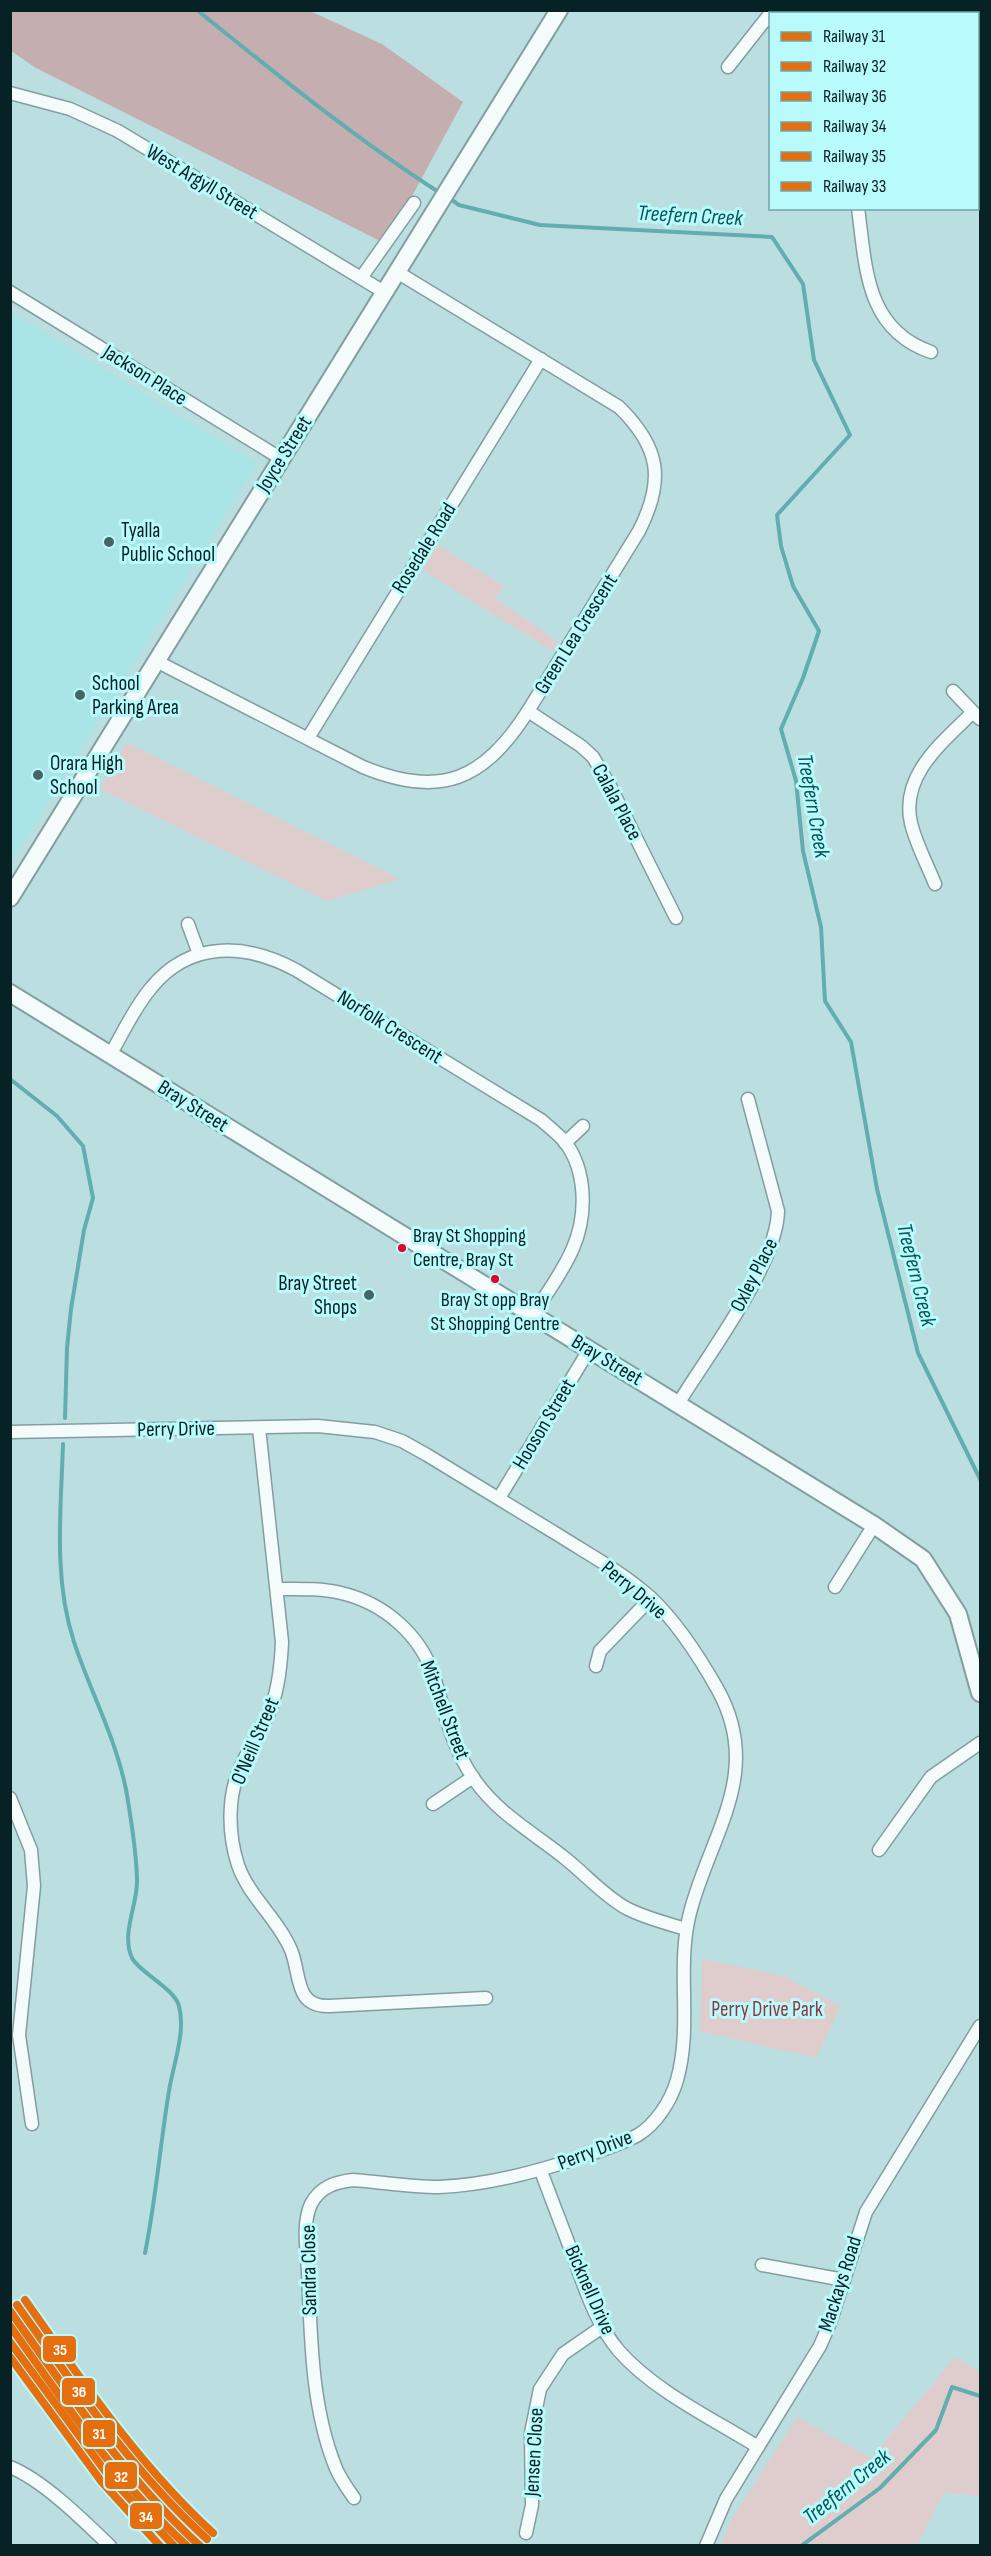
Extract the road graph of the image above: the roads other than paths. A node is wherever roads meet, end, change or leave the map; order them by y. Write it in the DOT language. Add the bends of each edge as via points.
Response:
graph roads {
  1 [pos="559,10"];
  2 [pos="769,15"];
  3 [pos="728,67"];
  4 [pos="10,93"];
  5 [pos="414,203"];
  6 [pos="858,210"];
  7 [pos="398,272"];
  8 [pos="361,278"];
  9 [pos="10,292"];
  10 [pos="384,292"];
  11 [pos="931,352"];
  12 [pos="541,359"];
  13 [pos="280,458"];
  14 [pos="156,661"];
  15 [pos="953,691"];
  16 [pos="528,711"];
  17 [pos="977,716"];
  18 [pos="308,738"];
  19 [pos="935,884"];
  20 [pos="10,898"];
  21 [pos="676,918"];
  22 [pos="188,924"];
  23 [pos="199,954"];
  24 [pos="12,997"];
  25 [pos="110,1055"];
  26 [pos="748,1099"];
  27 [pos="583,1126"];
  28 [pos="565,1143"];
  29 [pos="533,1315"];
  30 [pos="589,1350"];
  31 [pos="678,1404"];
  32 [pos="259,1428"];
  33 [pos="10,1432"];
  34 [pos="499,1498"];
  35 [pos="874,1525"];
  36 [pos="835,1587"];
  37 [pos="277,1589"];
  38 [pos="651,1598"];
  39 [pos="596,1666"];
  40 [pos="981,1693"];
  41 [pos="981,1743"];
  42 [pos="472,1777"];
  43 [pos="10,1798"];
  44 [pos="433,1804"];
  45 [pos="879,1850"];
  46 [pos="686,1929"];
  47 [pos="486,1998"];
  48 [pos="981,2026"];
  49 [pos="16,2057"];
  50 [pos="32,2124"];
  51 [pos="541,2171"];
  52 [pos="762,2265"];
  53 [pos="844,2280"];
  54 [pos="602,2327"];
  55 [pos="758,2446"];
  56 [pos="10,2467"];
  57 [pos="354,2498"];
  58 [pos="526,2533"];
  59 [pos="110,2546"];
  60 [pos="706,2546"];
  1 -- 7 [label="street, Joyce Street"];
  2 -- 3 [label="street"];
  4 -- 8 [label="street, West Argyll Street" via="70,109 118,131"];
  5 -- 8 [label="street"];
  6 -- 11 [label="street" via="868,280 876,305 910,345"];
  7 -- 10 [label="street, Joyce Street"];
  7 -- 12 [label="street, Green Lea Crescent"];
  8 -- 10 [label="street, West Argyll Street"];
  9 -- 13 [label="street, Jackson Place"];
  10 -- 13 [label="street, Joyce Street"];
  12 -- 16 [label="street, Green Lea Crescent" via="619,407 636,424 649,444 656,488 639,531"];
  12 -- 18 [label="street, Rosedale Road"];
  13 -- 14 [label="street, Joyce Street"];
  14 -- 18 [label="street, Green Lea Crescent"];
  14 -- 20 [label="street, Joyce Street"];
  15 -- 17 [label="street"];
  16 -- 18 [label="street, Green Lea Crescent" via="510,740 493,757 473,771 449,780 422,783 390,778"];
  16 -- 21 [label="street, Calala Place" via="593,757"];
  17 -- 19 [label="street" via="920,769 910,795 911,823"];
  22 -- 23 [label="street"];
  23 -- 25 [label="street, Norfolk Crescent" via="166,973 151,988"];
  23 -- 28 [label="street, Norfolk Crescent" via="243,950 279,960 541,1120"];
  24 -- 25 [label="street, Bray Street"];
  25 -- 29 [label="street, Bray Street"];
  26 -- 31 [label="street, Oxley Place" via="778,1212 776,1230 767,1256 740,1305"];
  27 -- 28 [label="street"];
  28 -- 29 [label="street, Norfolk Crescent" via="574,1157 582,1191 579,1230 568,1257"];
  29 -- 30 [label="street, Bray Street"];
  30 -- 31 [label="street, Bray Street"];
  30 -- 34 [label="street, Hooson Street"];
  31 -- 35 [label="street, Bray Street"];
  32 -- 33 [label="street, Perry Drive"];
  32 -- 34 [label="street, Perry Drive" via="318,1426 375,1432 402,1441"];
  32 -- 37 [label="street, O'Neill Street"];
  34 -- 38 [label="street, Perry Drive" via="609,1566"];
  35 -- 36 [label="street"];
  35 -- 40 [label="street, Bray Street" via="923,1559 929,1568 958,1614"];
  37 -- 42 [label="street, Mitchell Street" via="318,1589 361,1599 399,1624 426,1657 452,1737"];
  37 -- 47 [label="street, O'Neill Street" via="282,1642 277,1688 240,1769 231,1805 231,1825 239,1866 290,1948 303,1995 321,2007"];
  38 -- 39 [label="street" via="600,1651"];
  38 -- 46 [label="street, Perry Drive" via="681,1634 718,1690 728,1713 735,1758 732,1800"];
  41 -- 45 [label="street" via="931,1777"];
  42 -- 44 [label="street"];
  42 -- 46 [label="street, Mitchell Street" via="500,1810 566,1858 610,1897 645,1916"];
  43 -- 49 [label="street" via="31,1850 34,1873"];
  46 -- 51 [label="street, Perry Drive" via="684,2048 677,2083 661,2114 639,2134"];
  48 -- 53 [label="street, Mackays Road" via="866,2212"];
  49 -- 50 [label="street"];
  51 -- 54 [label="street, Bicknell Drive"];
  51 -- 57 [label="street, Sandra Close" via="437,2187 339,2182 327,2186 311,2204 306,2229 317,2398 336,2468"];
  52 -- 53 [label="street"];
  53 -- 55 [label="street, Mackays Road" via="820,2346"];
  54 -- 55 [label="street, Bicknell Drive" via="634,2367 656,2384"];
  54 -- 58 [label="street, Jensen Close" via="563,2354 540,2389 531,2433 532,2505"];
  55 -- 60 [label="street, Mackays Road" via="726,2499"];
  56 -- 59 [label="street" via="60,2501"];
}
